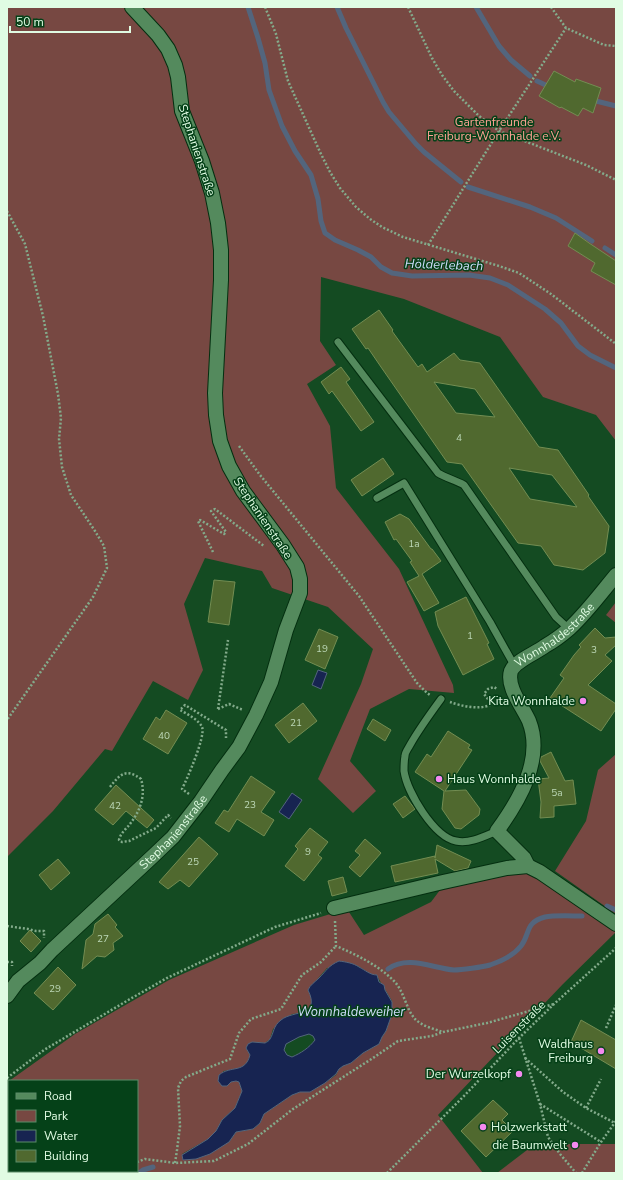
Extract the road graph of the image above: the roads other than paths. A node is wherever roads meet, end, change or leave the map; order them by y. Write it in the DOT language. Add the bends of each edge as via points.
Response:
graph roads {
  1 [pos="132,7"];
  2 [pos="338,342"];
  3 [pos="377,498"];
  4 [pos="616,575"];
  5 [pos="569,629"];
  6 [pos="514,665"];
  7 [pos="441,699"];
  8 [pos="497,831"];
  9 [pos="528,866"];
  10 [pos="334,908"];
  11 [pos="616,924"];
  12 [pos="7,996"];
  1 -- 12 [label="street, Stephanienstraße" via="158,35 175,65 182,111 212,193 221,250 215,393 220,441 229,466 243,491 297,567 300,593 271,682 256,715 239,747 201,801 173,837 18,981"];
  2 -- 5 [label="lane" via="438,472 464,485 556,617"];
  3 -- 6 [label="lane" via="404,484"];
  4 -- 5 [label="street, Wonnhaldestraße"];
  5 -- 6 [label="street, Wonnhaldestraße"];
  6 -- 8 [label="street, Wonnhaldestraße" via="510,678 529,722 534,754 522,791"];
  7 -- 8 [label="lane" via="405,754 404,772 408,784 416,802 445,836 456,841 470,841"];
  8 -- 9 [label="street" via="524,858"];
  9 -- 10 [label="street" via="507,868"];
  9 -- 11 [label="street"];
}
